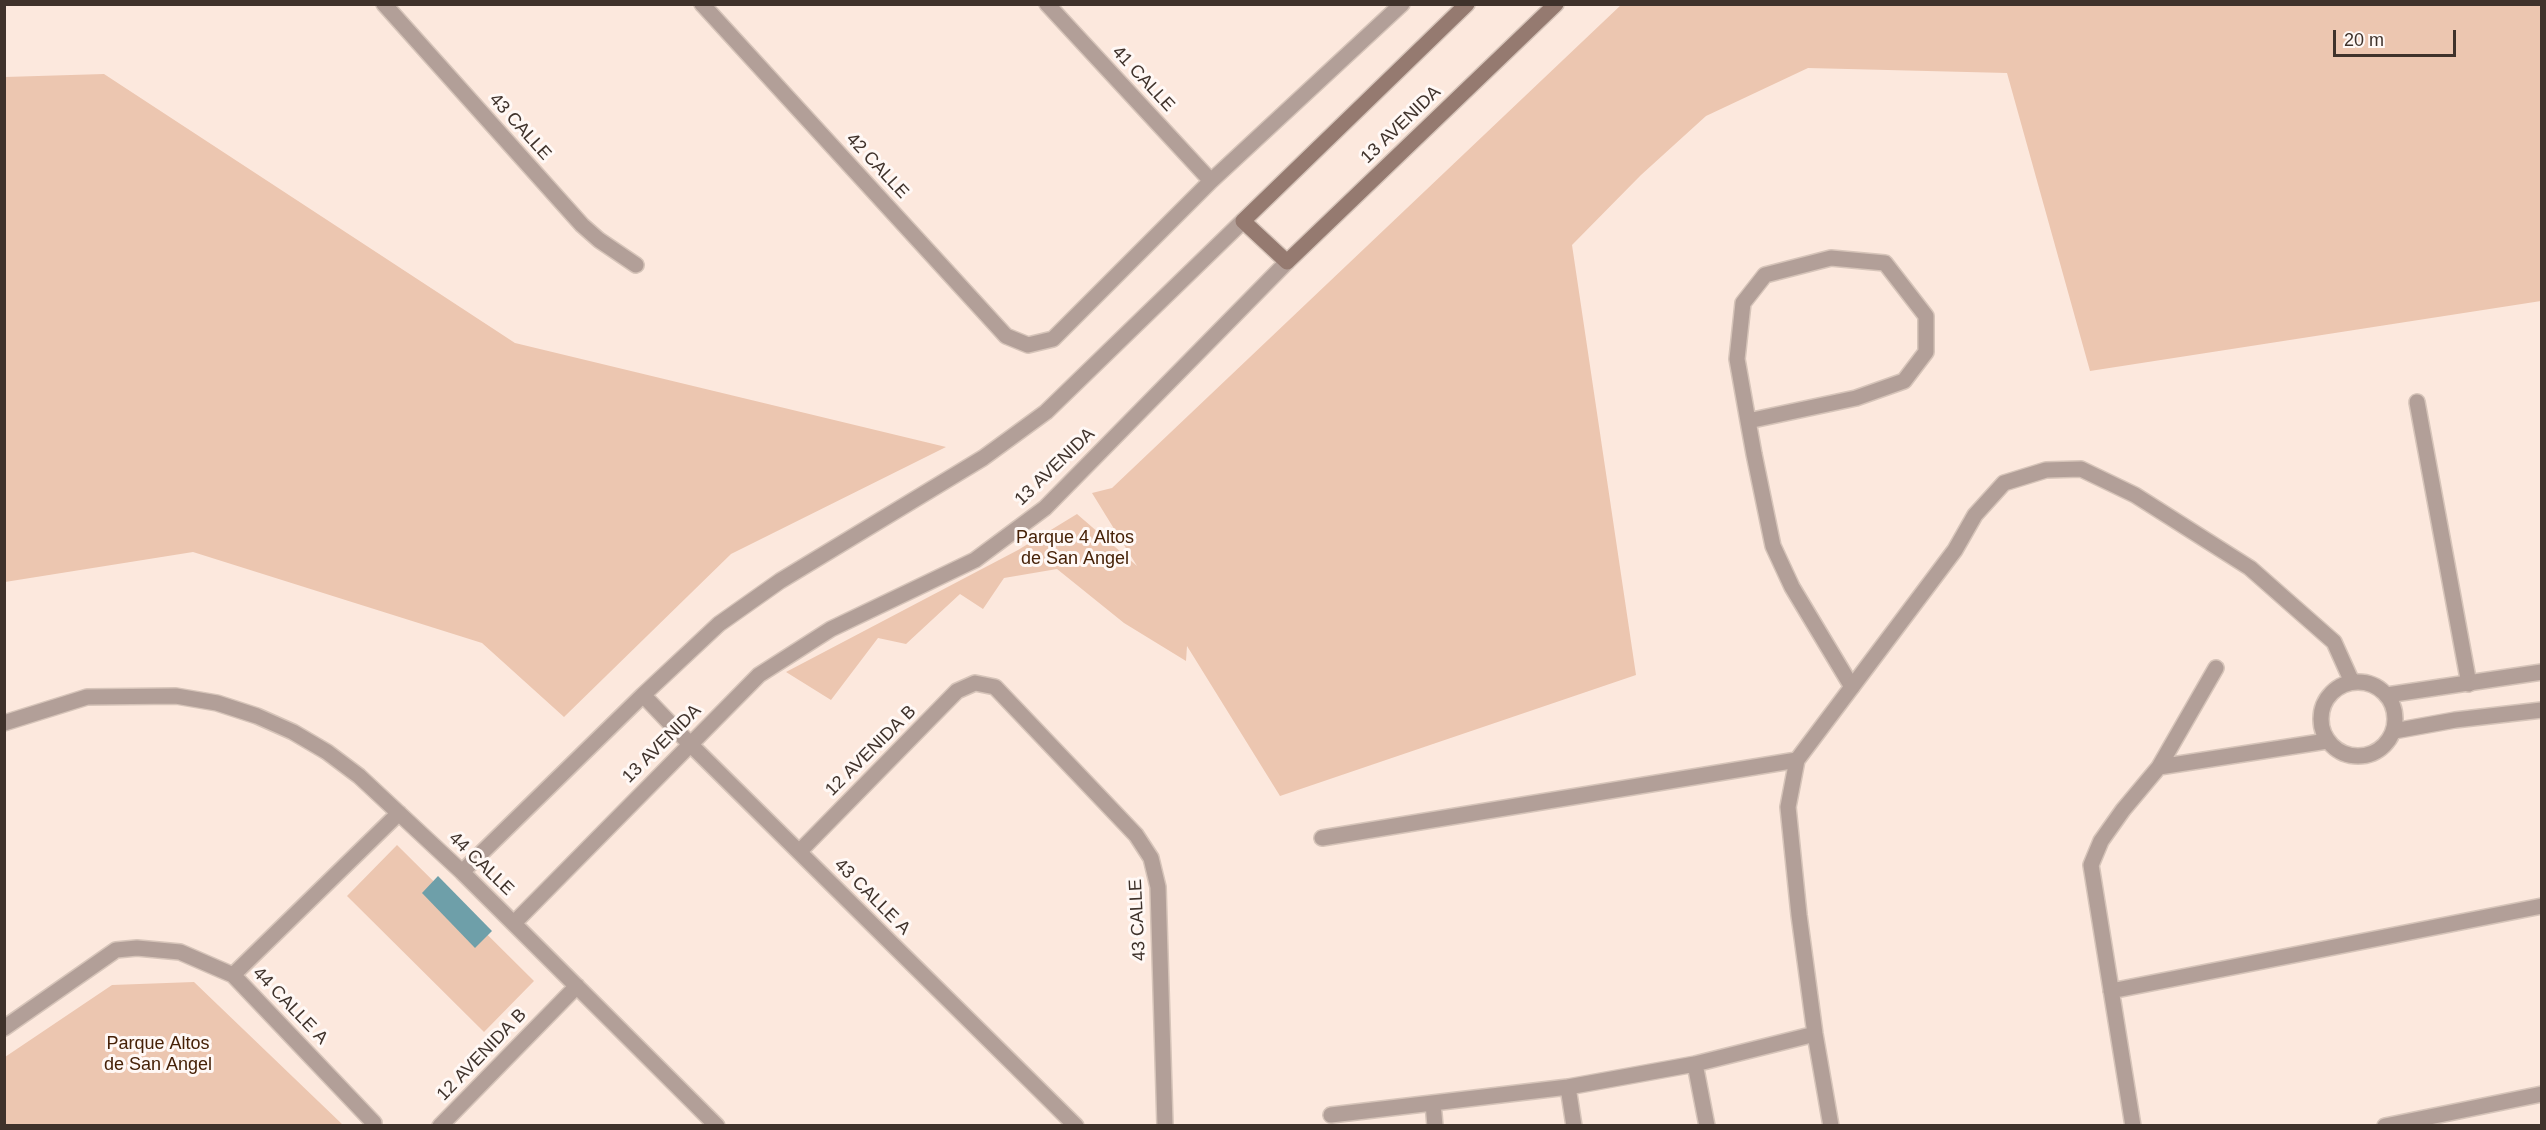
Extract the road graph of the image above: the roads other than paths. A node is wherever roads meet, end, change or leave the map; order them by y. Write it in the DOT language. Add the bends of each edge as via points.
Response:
graph roads {
  1 [pos="384,4"];
  2 [pos="702,4"];
  3 [pos="1047,4"];
  4 [pos="1467,4"];
  5 [pos="1556,4"];
  6 [pos="1396,6"];
  7 [pos="1211,181"];
  8 [pos="1243,221"];
  9 [pos="1287,262"];
  10 [pos="636,265"];
  11 [pos="2417,402"];
  12 [pos="1748,421"];
  13 [pos="2216,668"];
  14 [pos="2541,672"];
  15 [pos="2352,682"];
  16 [pos="975,683"];
  17 [pos="2469,684"];
  18 [pos="1852,687"];
  19 [pos="643,694"];
  20 [pos="2387,694"];
  21 [pos="2541,710"];
  22 [pos="4,723"];
  23 [pos="2394,731"];
  24 [pos="2327,741"];
  25 [pos="689,743"];
  26 [pos="1797,760"];
  27 [pos="2159,767"];
  28 [pos="399,813"];
  29 [pos="1322,838"];
  30 [pos="799,852"];
  31 [pos="462,872"];
  32 [pos="2541,906"];
  33 [pos="514,923"];
  34 [pos="233,975"];
  35 [pos="577,986"];
  36 [pos="2111,991"];
  37 [pos="4,1028"];
  38 [pos="1815,1034"];
  39 [pos="1695,1064"];
  40 [pos="1568,1087"];
  41 [pos="2541,1095"];
  42 [pos="1433,1103"];
  43 [pos="1331,1114"];
  44 [pos="374,1123"];
  45 [pos="440,1125"];
  46 [pos="717,1125"];
  47 [pos="1076,1125"];
  48 [pos="1165,1125"];
  49 [pos="1435,1125"];
  50 [pos="1574,1125"];
  51 [pos="1707,1125"];
  52 [pos="1831,1125"];
  53 [pos="2133,1125"];
  54 [pos="2385,1125"];
  1 -- 10 [label="street, 43 CALLE" via="582,225"];
  2 -- 7 [label="street, 42 CALLE" via="1006,336 1028,345 1053,339"];
  3 -- 7 [label="street, 41 CALLE"];
  4 -- 8 [label="street"];
  5 -- 9 [label="street, 13 AVENIDA"];
  6 -- 7 [label="street"];
  8 -- 9 [label="street"];
  8 -- 19 [label="street" via="1046,412 983,458 780,581 728,618"];
  9 -- 25 [label="street, 13 AVENIDA" via="1046,508 975,560 831,629 759,675"];
  11 -- 17 [label="street"];
  12 -- 12 [label="street" via="1737,359 1743,303 1765,275 1831,258 1885,263 1926,316 1926,352 1904,381 1856,398"];
  12 -- 18 [label="street" via="1773,546 1792,587"];
  13 -- 27 [label="street"];
  14 -- 17 [label="street"];
  15 -- 18 [label="street" via="2334,642 2250,568 2135,495 2081,468 2046,470 2004,483 1975,515 1955,550"];
  15 -- 20 [label="street" via="2365,682"];
  15 -- 24 [label="street" via="2335,690 2323,705 2322,730"];
  16 -- 30 [label="street, 12 AVENIDA B" via="957,692"];
  16 -- 48 [label="street, 43 CALLE" via="995,687 1136,835 1151,858 1158,887"];
  17 -- 20 [label="street"];
  18 -- 26 [label="street"];
  19 -- 25 [label="street, 43 CALLE A"];
  19 -- 31 [label="street"];
  20 -- 23 [label="street" via="2394,712"];
  21 -- 23 [label="street"];
  22 -- 28 [label="street, 44 CALLE" via="87,697 176,696 217,703 293,732 327,752"];
  23 -- 24 [label="street" via="2379,750 2357,757"];
  24 -- 27 [label="street"];
  25 -- 30 [label="street, 43 CALLE A"];
  25 -- 33 [label="street, 13 AVENIDA"];
  26 -- 29 [label="street"];
  26 -- 38 [label="street" via="1788,807"];
  27 -- 36 [label="street" via="2101,841 2091,865"];
  28 -- 31 [label="street, 44 CALLE"];
  28 -- 34 [label="street"];
  30 -- 47 [label="street, 43 CALLE A"];
  31 -- 33 [label="street, 44 CALLE"];
  32 -- 36 [label="street"];
  33 -- 35 [label="street, 44 CALLE"];
  34 -- 37 [label="street, 44 CALLE A" via="180,952 116,950"];
  34 -- 44 [label="street, 44 CALLE A"];
  35 -- 45 [label="street, 12 AVENIDA B"];
  35 -- 46 [label="street, 44 CALLE"];
  36 -- 53 [label="street"];
  38 -- 39 [label="street"];
  38 -- 52 [label="street"];
  39 -- 40 [label="street"];
  39 -- 51 [label="street"];
  40 -- 42 [label="street"];
  40 -- 50 [label="street"];
  41 -- 54 [label="street"];
  42 -- 43 [label="street"];
  42 -- 49 [label="street"];
}
